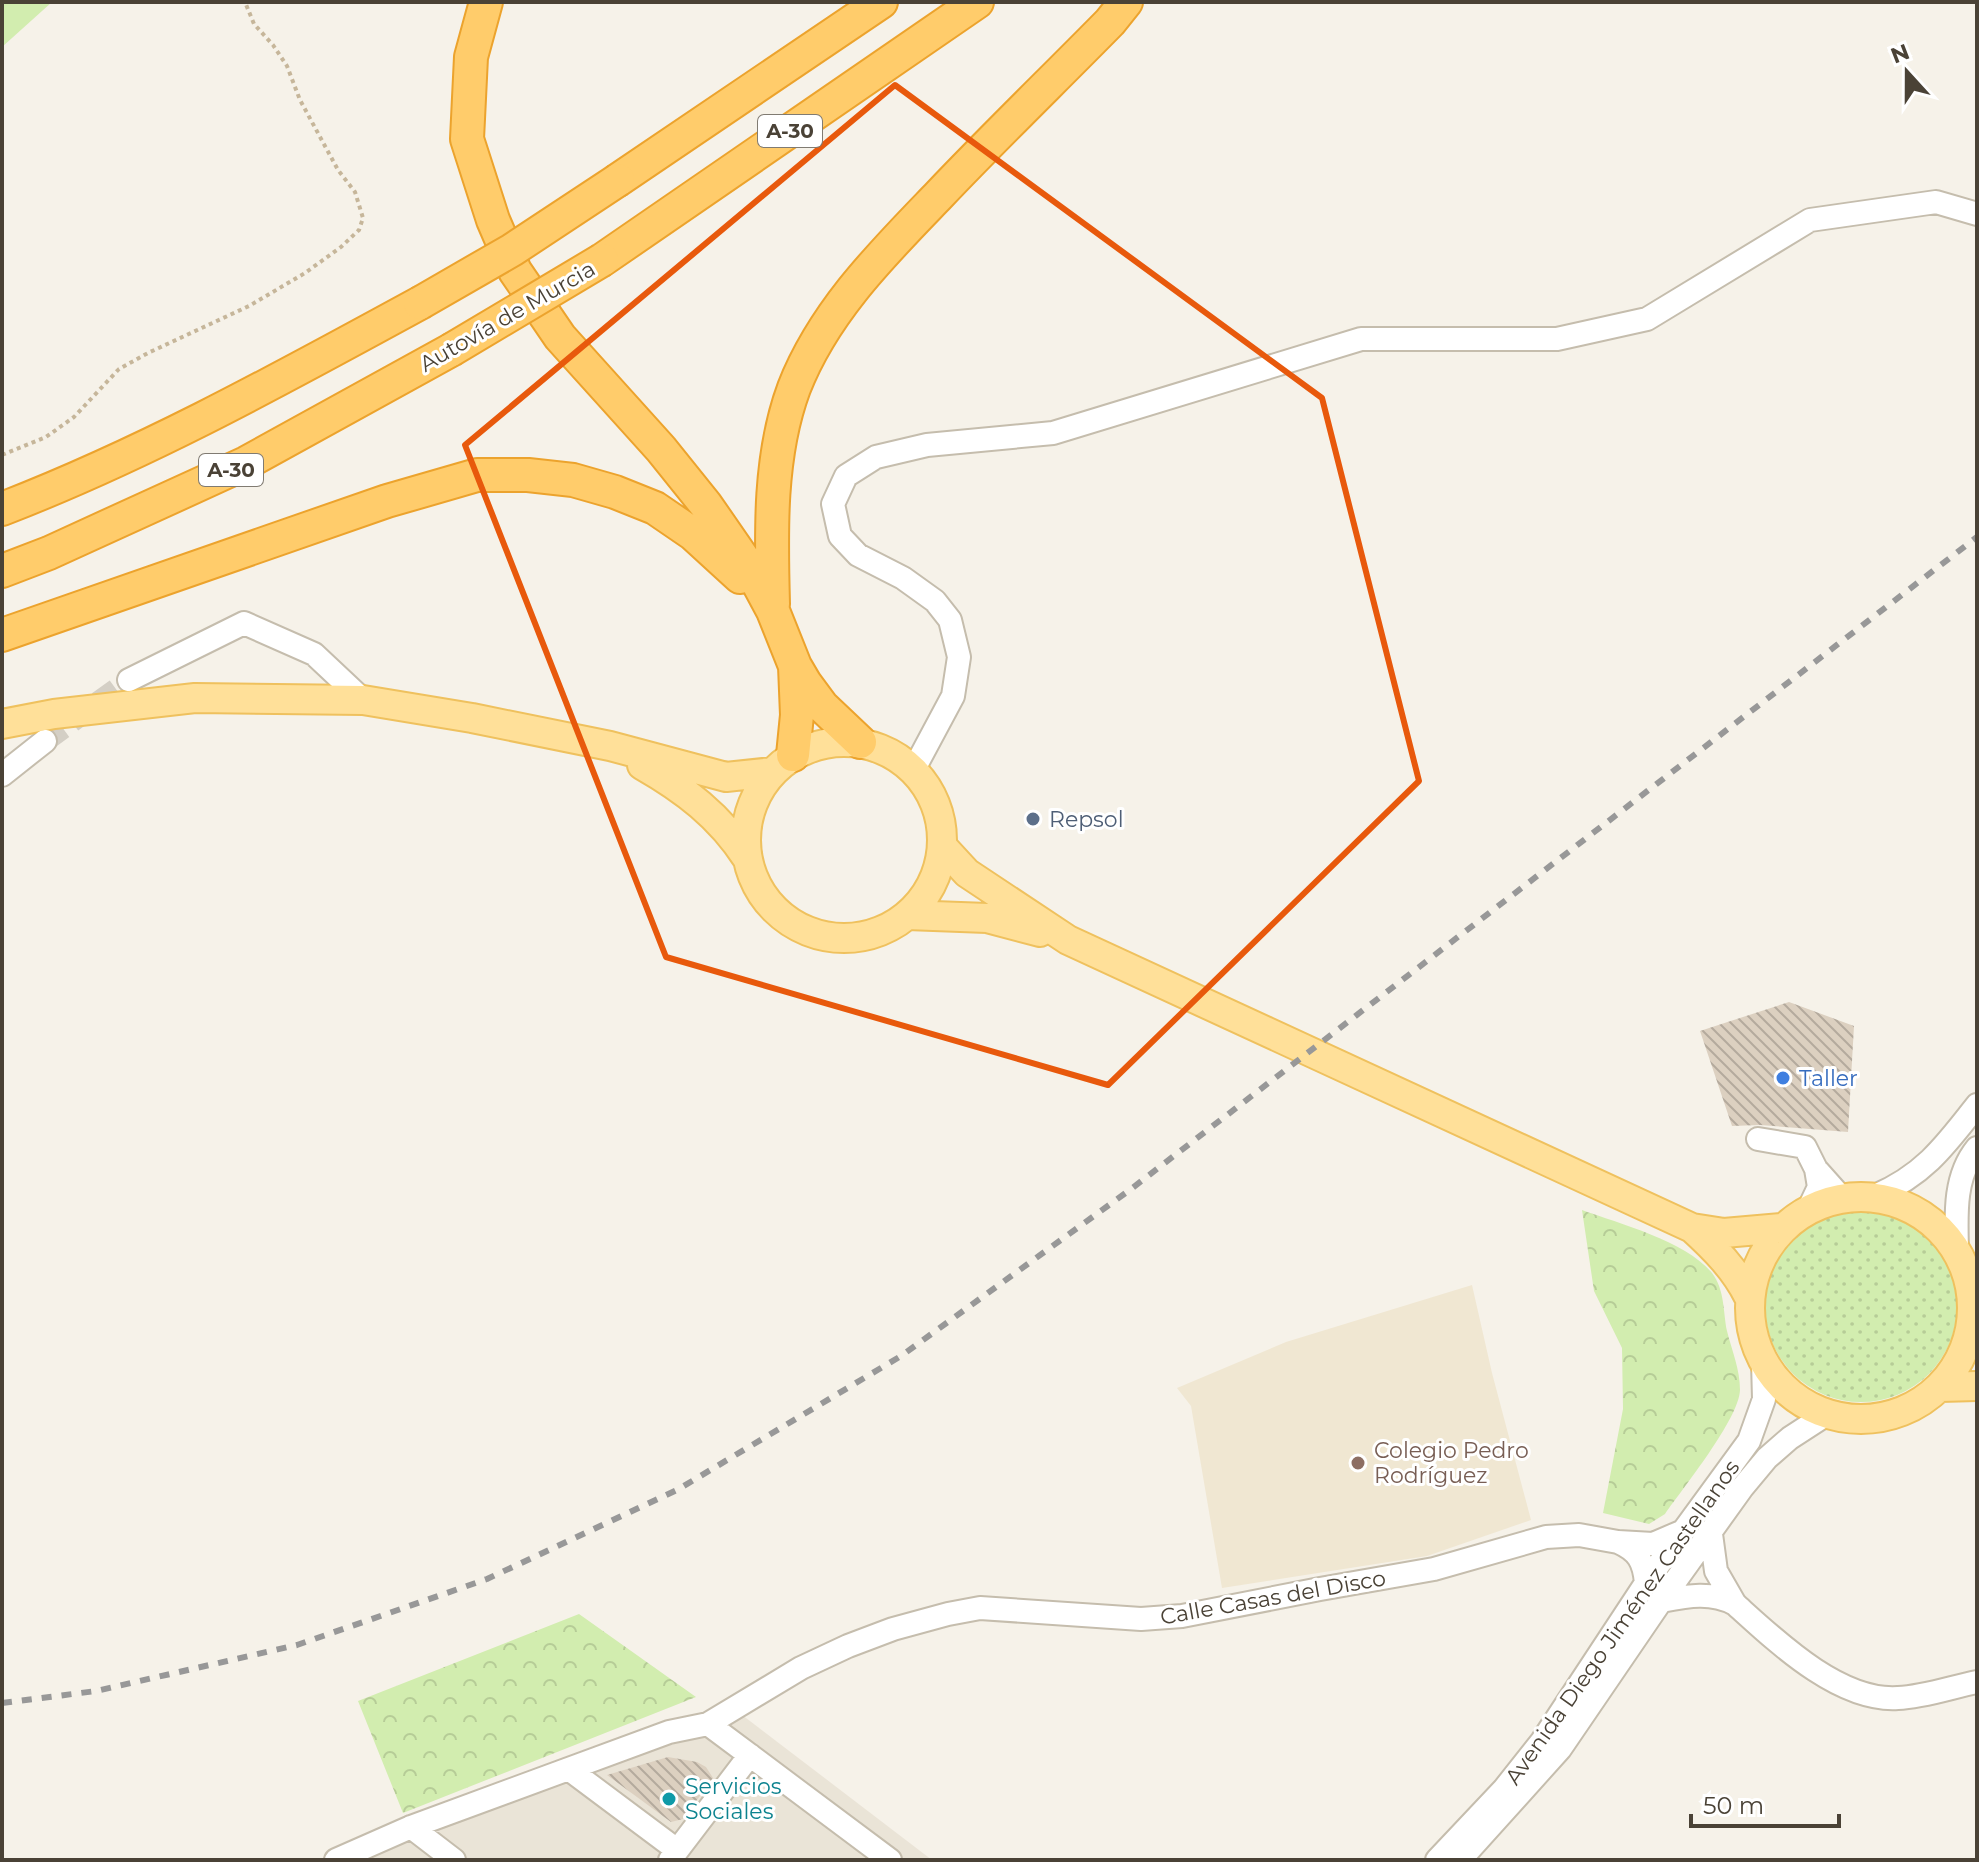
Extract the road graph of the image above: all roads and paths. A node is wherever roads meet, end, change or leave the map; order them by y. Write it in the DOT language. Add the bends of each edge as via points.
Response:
graph roads {
  1 [pos="245,2"];
  2 [pos="486,2"];
  3 [pos="851,2"];
  4 [pos="881,2"];
  5 [pos="977,2"];
  6 [pos="1126,2"];
  7 [pos="618,180"];
  8 [pos="1977,214"];
  9 [pos="2,455"];
  10 [pos="2,509"];
  11 [pos="2,571"];
  12 [pos="773,611"];
  13 [pos="2,635"];
  14 [pos="795,666"];
  15 [pos="129,680"];
  16 [pos="363,700"];
  17 [pos="2,724"];
  18 [pos="45,741"];
  19 [pos="860,742"];
  20 [pos="610,746"];
  21 [pos="783,764"];
  22 [pos="914,769"];
  23 [pos="2,775"];
  24 [pos="943,847"];
  25 [pos="747,858"];
  26 [pos="907,915"];
  27 [pos="1068,940"];
  28 [pos="1977,1105"];
  29 [pos="1758,1139"];
  30 [pos="1977,1148"];
  31 [pos="1816,1169"];
  32 [pos="1875,1196"];
  33 [pos="1841,1197"];
  34 [pos="1809,1208"];
  35 [pos="1692,1228"];
  36 [pos="1782,1228"];
  37 [pos="1957,1249"];
  38 [pos="1749,1297"];
  39 [pos="1975,1320"];
  40 [pos="1763,1362"];
  41 [pos="1977,1386"];
  42 [pos="1940,1387"];
  43 [pos="1827,1414"];
  44 [pos="1682,1531"];
  45 [pos="1711,1534"];
  46 [pos="1618,1542"];
  47 [pos="1646,1583"];
  48 [pos="1661,1601"];
  49 [pos="1735,1604"];
  50 [pos="1977,1682"];
  51 [pos="708,1724"];
  52 [pos="750,1755"];
  53 [pos="570,1770"];
  54 [pos="411,1827"];
  55 [pos="865,1853"];
  56 [pos="673,1855"];
  57 [pos="336,1860"];
  58 [pos="454,1860"];
  59 [pos="890,1860"];
  60 [pos="1437,1860"];
  61 [pos="1460,1860"];
  1 -- 9 [label="path" via="254,24 287,66 300,100 355,192 363,218 359,230 305,273 249,306 119,369 65,424"];
  2 -- 12 [label="highway" via="471,57 467,139 515,271 560,337 706,505"];
  3 -- 7 [label="highway"];
  4 -- 7 [label="highway, A-30"];
  5 -- 11 [label="highway, Autovía de Murcia / A-30, bridge" via="602,260 451,350 246,463"];
  6 -- 12 [label="highway" via="885,251 833,314 794,388 781,437 771,537"];
  7 -- 10 [label="highway, A-30, bridge" via="512,250 250,395"];
  8 -- 22 [label="street" via="1936,202 1810,220 1647,319 1557,339 1361,339 1053,433 927,445 876,457 846,476 833,504 840,536 858,555 935,601 950,620 959,657 953,696"];
  12 -- 13 [label="highway" via="719,556 655,508 573,480 477,475 387,501"];
  12 -- 14 [label="highway"];
  14 -- 19 [label="highway" via="822,706"];
  14 -- 21 [label="highway" via="797,715"];
  15 -- 16 [label="street" via="244,623 314,654"];
  16 -- 17 [label="main road" via="195,698"];
  16 -- 20 [label="main road"];
  18 -- 23 [label="street"];
  19 -- 21 [label="main road" via="814,746"];
  19 -- 22 [label="main road" via="889,752"];
  20 -- 21 [label="main road" via="726,777"];
  20 -- 25 [label="main road" via="708,810"];
  21 -- 25 [label="main road" via="755,797 746,827"];
  22 -- 24 [label="main road" via="931,792 941,819"];
  24 -- 26 [label="main road" via="925,896"];
  24 -- 27 [label="main road" via="967,873"];
  25 -- 26 [label="main road" via="774,909 797,926 825,936 854,938"];
  26 -- 27 [label="main road" via="987,918"];
  27 -- 35 [label="main road"];
  28 -- 32 [label="street" via="1921,1169"];
  29 -- 31 [label="street" via="1805,1147"];
  30 -- 37 [label="street" via="1955,1204"];
  31 -- 33 [label="street"];
  31 -- 34 [label="street" via="1819,1187"];
  32 -- 33 [label="main road"];
  32 -- 37 [label="main road" via="1917,1211"];
  33 -- 34 [label="main road"];
  34 -- 36 [label="main road"];
  35 -- 36 [label="main road" via="1724,1233"];
  35 -- 38 [label="main road" via="1720,1253"];
  36 -- 38 [label="main road" via="1760,1260"];
  37 -- 39 [label="main road" via="1970,1280"];
  38 -- 40 [label="main road" via="1751,1331"];
  39 -- 42 [label="main road" via="1963,1355"];
  40 -- 43 [label="main road" via="1790,1395"];
  40 -- 44 [label="street, Avenida Diego Jiménez Castellanos" via="1764,1399 1749,1441"];
  41 -- 42 [label="main road"];
  42 -- 43 [label="main road" via="1916,1405 1887,1416"];
  43 -- 45 [label="street, Avenida Diego Jiménez Castellanos" via="1767,1458"];
  44 -- 46 [label="street, Calle Casas del Disco" via="1653,1544"];
  44 -- 47 [label="street, Avenida Diego Jiménez Castellanos"];
  45 -- 48 [label="street, Avenida Diego Jiménez Castellanos"];
  45 -- 49 [label="street" via="1716,1571"];
  46 -- 47 [label="street" via="1640,1557"];
  46 -- 51 [label="street, Calle Casas del Disco" via="1579,1535 1546,1537 1434,1569 1182,1616 1141,1619 980,1608 948,1614 848,1646"];
  47 -- 60 [label="street, Avenida Diego Jiménez Castellanos" via="1542,1741"];
  48 -- 49 [label="street" via="1704,1595"];
  48 -- 61 [label="street, Avenida Diego Jiménez Castellanos" via="1560,1749"];
  49 -- 50 [label="street" via="1808,1667 1873,1696 1897,1699"];
  51 -- 52 [label="street"];
  51 -- 53 [label="street, Calle Casas del Disco" via="669,1732"];
  52 -- 55 [label="street"];
  52 -- 56 [label="street"];
  53 -- 54 [label="street, Calle Casas del Disco"];
  53 -- 56 [label="street"];
  54 -- 57 [label="street, Calle Casas del Disco"];
  54 -- 58 [label="street"];
  55 -- 59 [label="street"];
}
